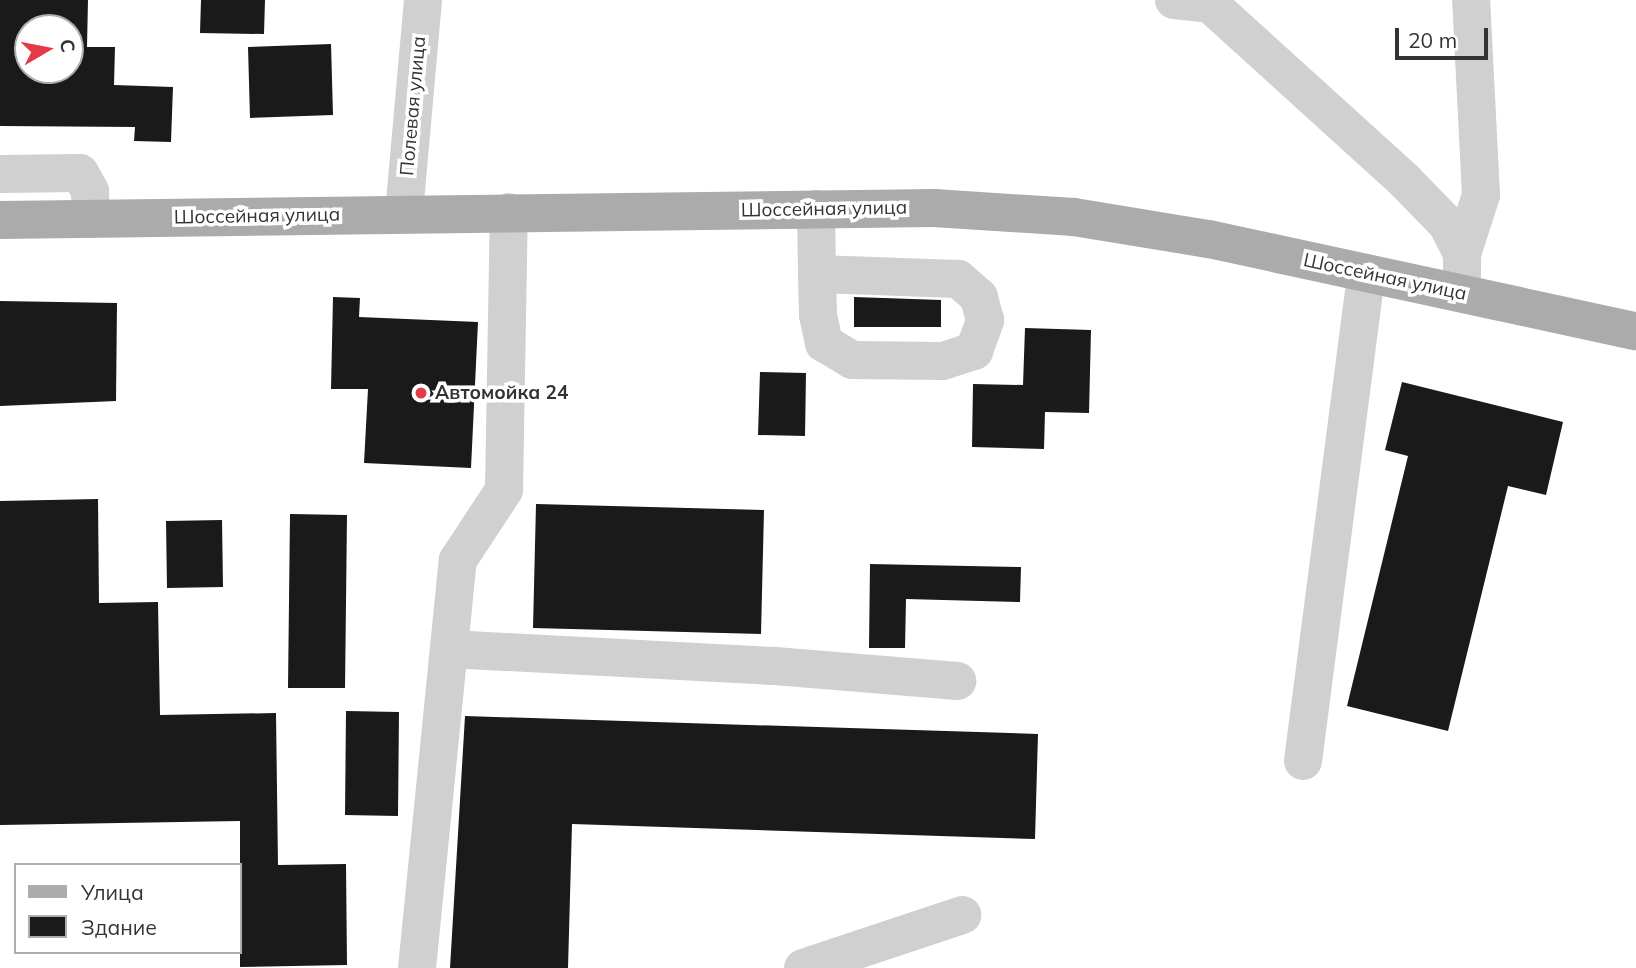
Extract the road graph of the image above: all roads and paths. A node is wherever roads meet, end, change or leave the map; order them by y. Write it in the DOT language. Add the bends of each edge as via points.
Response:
graph roads {
  1 [pos="423,0"];
  2 [pos="1174,0"];
  3 [pos="1471,0"];
  4 [pos="0,174"];
  5 [pos="816,209"];
  6 [pos="509,212"];
  7 [pos="404,213"];
  8 [pos="91,219"];
  9 [pos="0,220"];
  10 [pos="1462,254"];
  11 [pos="1366,273"];
  12 [pos="817,274"];
  13 [pos="1462,293"];
  14 [pos="1636,331"];
  15 [pos="449,649"];
  16 [pos="957,681"];
  17 [pos="1303,761"];
  18 [pos="962,915"];
  19 [pos="417,968"];
  20 [pos="803,968"];
  1 -- 7 [label="street, Полевая улица"];
  2 -- 10 [label="street" via="1210,4 1405,181 1447,225"];
  3 -- 10 [label="street" via="1481,195"];
  4 -- 8 [label="street" via="79,173 90,191"];
  5 -- 6 [label="main road, Шоссейная улица"];
  5 -- 11 [label="main road, Шоссейная улица" via="934,208 1073,217 1209,239"];
  5 -- 12 [label="street"];
  6 -- 7 [label="main road, Шоссейная улица"];
  6 -- 15 [label="street" via="505,490 458,560"];
  7 -- 8 [label="main road, Шоссейная улица"];
  8 -- 9 [label="main road, Шоссейная улица"];
  10 -- 13 [label="street"];
  11 -- 13 [label="main road, Шоссейная улица"];
  11 -- 17 [label="street"];
  13 -- 14 [label="main road, Шоссейная улица"];
  15 -- 16 [label="street" via="775,666"];
  15 -- 19 [label="street"];
  18 -- 20 [label="street"];
}
